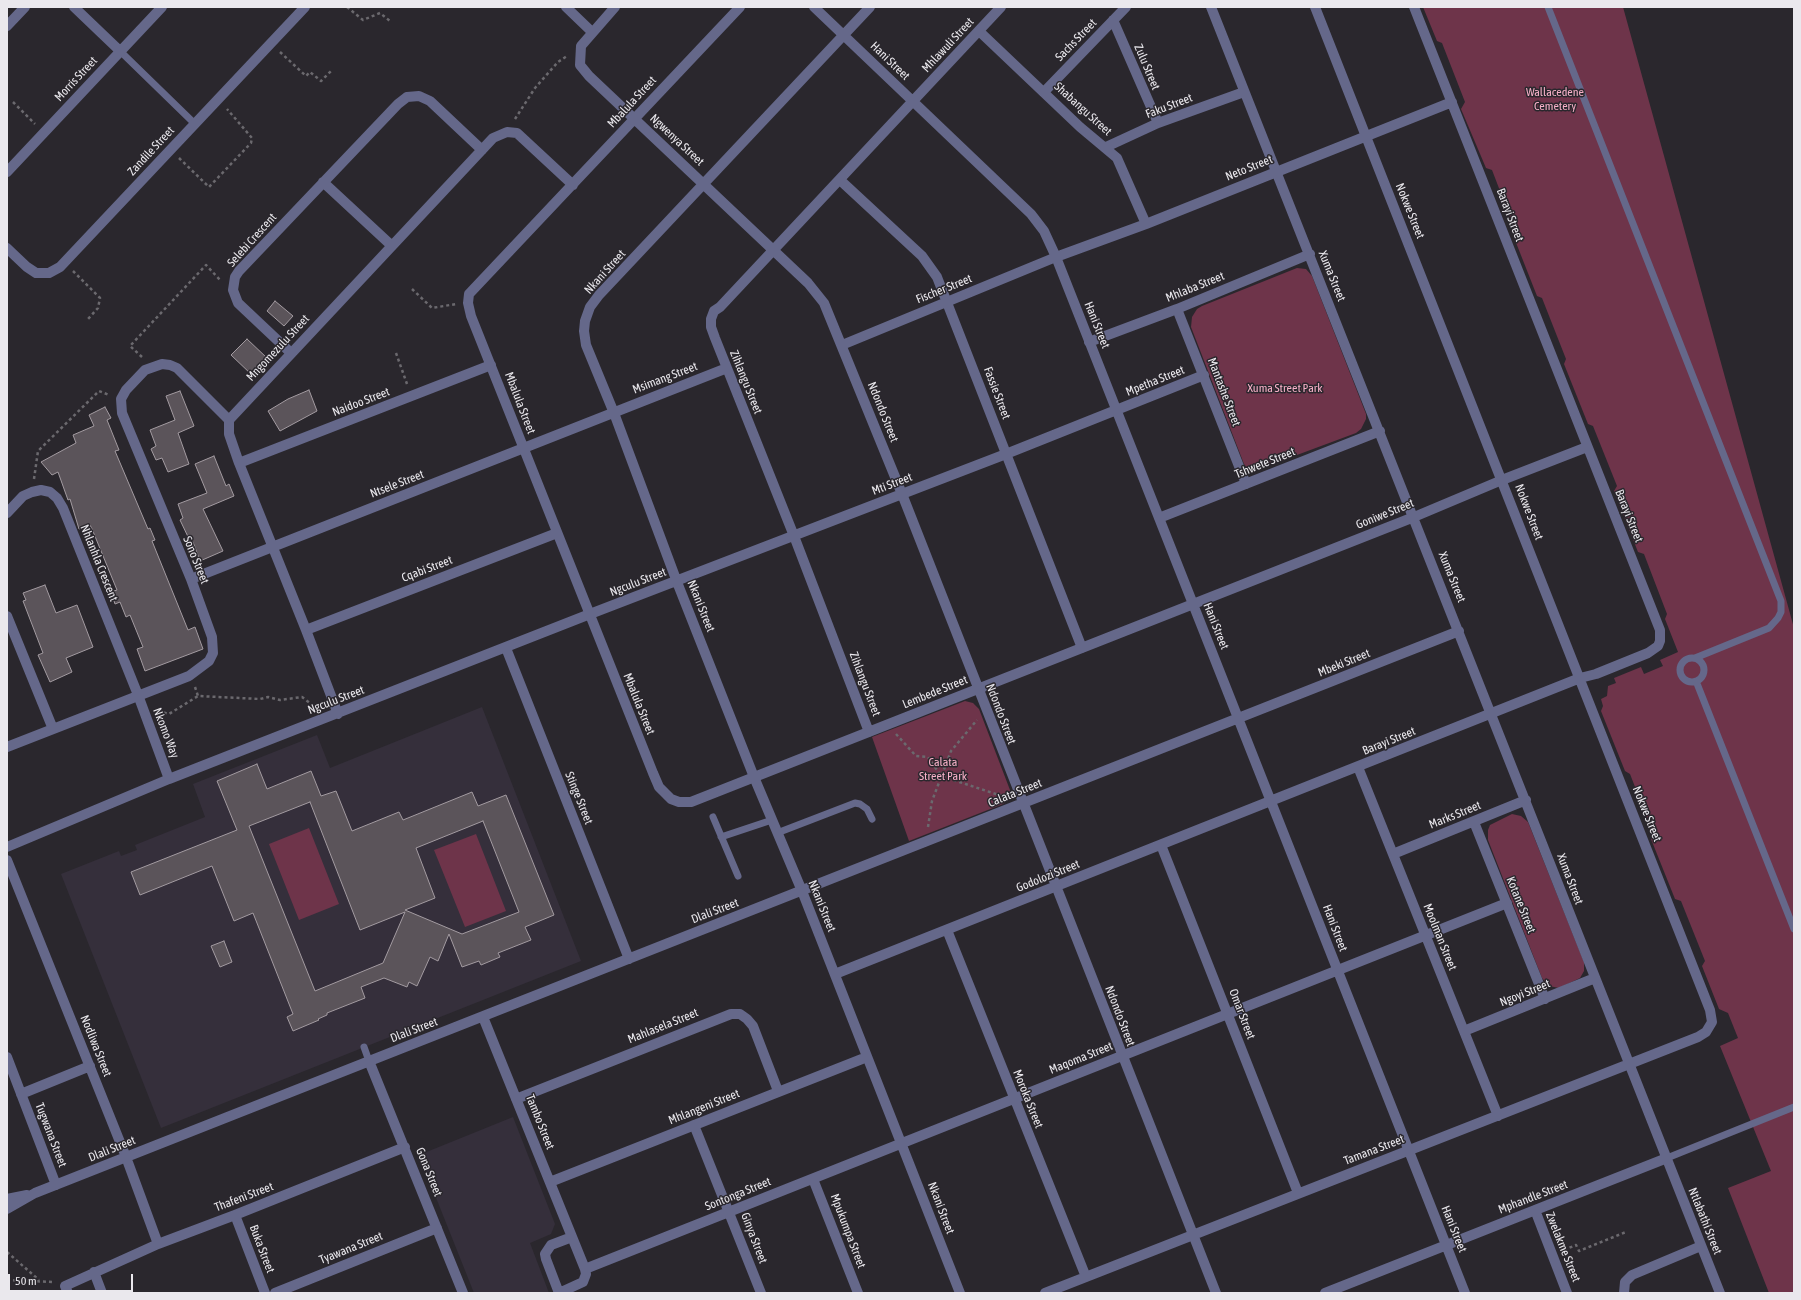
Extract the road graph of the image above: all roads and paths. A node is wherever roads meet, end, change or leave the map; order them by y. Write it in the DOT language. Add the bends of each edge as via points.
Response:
graph roads {
  1 [pos="25,7"];
  2 [pos="74,7"];
  3 [pos="162,7"];
  4 [pos="305,7"];
  5 [pos="347,7"];
  6 [pos="566,7"];
  7 [pos="615,7"];
  8 [pos="740,7"];
  9 [pos="814,7"];
  10 [pos="870,7"];
  11 [pos="1001,7"];
  12 [pos="1126,7"];
  13 [pos="1211,7"];
  14 [pos="1315,7"];
  15 [pos="1414,7"];
  16 [pos="1548,7"];
  17 [pos="1113,20"];
  18 [pos="390,21"];
  19 [pos="7,26"];
  20 [pos="979,31"];
  21 [pos="592,32"];
  22 [pos="844,35"];
  23 [pos="271,44"];
  24 [pos="581,46"];
  25 [pos="120,51"];
  26 [pos="331,71"];
  27 [pos="1044,92"];
  28 [pos="1244,92"];
  29 [pos="219,99"];
  30 [pos="913,101"];
  31 [pos="13,102"];
  32 [pos="1452,102"];
  33 [pos="635,119"];
  34 [pos="195,124"];
  35 [pos="1158,124"];
  36 [pos="44,132"];
  37 [pos="507,132"];
  38 [pos="1366,136"];
  39 [pos="1106,147"];
  40 [pos="170,150"];
  41 [pos="482,150"];
  42 [pos="1277,171"];
  43 [pos="7,172"];
  44 [pos="840,180"];
  45 [pos="323,182"];
  46 [pos="704,184"];
  47 [pos="573,185"];
  48 [pos="1146,224"];
  49 [pos="392,246"];
  50 [pos="7,248"];
  51 [pos="774,250"];
  52 [pos="1310,254"];
  53 [pos="1056,257"];
  54 [pos="64,262"];
  55 [pos="412,289"];
  56 [pos="235,296"];
  57 [pos="947,302"];
  58 [pos="468,303"];
  59 [pos="1177,309"];
  60 [pos="88,319"];
  61 [pos="1089,342"];
  62 [pos="842,344"];
  63 [pos="291,353"];
  64 [pos="396,353"];
  65 [pos="491,365"];
  66 [pos="153,366"];
  67 [pos="727,368"];
  68 [pos="1204,375"];
  69 [pos="411,396"];
  70 [pos="121,400"];
  71 [pos="1116,410"];
  72 [pos="614,413"];
  73 [pos="229,420"];
  74 [pos="1380,431"];
  75 [pos="1587,447"];
  76 [pos="523,448"];
  77 [pos="1006,454"];
  78 [pos="239,463"];
  79 [pos="1502,480"];
  80 [pos="1246,484"];
  81 [pos="32,492"];
  82 [pos="902,494"];
  83 [pos="7,512"];
  84 [pos="1414,517"];
  85 [pos="1159,518"];
  86 [pos="557,533"];
  87 [pos="794,536"];
  88 [pos="273,547"];
  89 [pos="191,579"];
  90 [pos="677,582"];
  91 [pos="1193,604"];
  92 [pos="590,614"];
  93 [pos="7,616"];
  94 [pos="306,630"];
  95 [pos="1459,631"];
  96 [pos="506,648"];
  97 [pos="1082,648"];
  98 [pos="1695,658"];
  99 [pos="191,675"];
  100 [pos="1580,678"];
  101 [pos="1696,681"];
  102 [pos="978,689"];
  103 [pos="138,695"];
  104 [pos="198,696"];
  105 [pos="142,706"];
  106 [pos="986,710"];
  107 [pos="338,714"];
  108 [pos="1491,714"];
  109 [pos="1238,719"];
  110 [pos="320,720"];
  111 [pos="888,725"];
  112 [pos="53,729"];
  113 [pos="869,732"];
  114 [pos="7,748"];
  115 [pos="1358,767"];
  116 [pos="941,776"];
  117 [pos="754,777"];
  118 [pos="169,779"];
  119 [pos="1526,800"];
  120 [pos="1271,802"];
  121 [pos="1023,804"];
  122 [pos="713,817"];
  123 [pos="872,819"];
  124 [pos="772,820"];
  125 [pos="1474,822"];
  126 [pos="778,833"];
  127 [pos="721,837"];
  128 [pos="926,842"];
  129 [pos="1161,845"];
  130 [pos="7,847"];
  131 [pos="1393,854"];
  132 [pos="7,860"];
  133 [pos="738,876"];
  134 [pos="1056,887"];
  135 [pos="802,891"];
  136 [pos="1506,903"];
  137 [pos="1794,929"];
  138 [pos="947,930"];
  139 [pos="1426,935"];
  140 [pos="629,959"];
  141 [pos="1337,970"];
  142 [pos="835,974"];
  143 [pos="1595,978"];
  144 [pos="1545,999"];
  145 [pos="1228,1014"];
  146 [pos="483,1017"];
  147 [pos="1709,1027"];
  148 [pos="1464,1031"];
  149 [pos="364,1047"];
  150 [pos="1122,1056"];
  151 [pos="7,1057"];
  152 [pos="867,1057"];
  153 [pos="369,1061"];
  154 [pos="1629,1064"];
  155 [pos="90,1066"];
  156 [pos="778,1091"];
  157 [pos="21,1094"];
  158 [pos="1014,1098"];
  159 [pos="516,1099"];
  160 [pos="1794,1107"];
  161 [pos="1498,1116"];
  162 [pos="694,1125"];
  163 [pos="901,1143"];
  164 [pos="405,1147"];
  165 [pos="1408,1150"];
  166 [pos="126,1157"];
  167 [pos="1667,1158"];
  168 [pos="813,1179"];
  169 [pos="550,1182"];
  170 [pos="56,1185"];
  171 [pos="35,1193"];
  172 [pos="1298,1193"];
  173 [pos="7,1199"];
  174 [pos="7,1209"];
  175 [pos="1535,1210"];
  176 [pos="730,1212"];
  177 [pos="235,1215"];
  178 [pos="437,1228"];
  179 [pos="1626,1232"];
  180 [pos="1193,1235"];
  181 [pos="572,1237"];
  182 [pos="158,1244"];
  183 [pos="1446,1245"];
  184 [pos="1702,1246"];
  185 [pos="7,1252"];
  186 [pos="1552,1254"];
  187 [pos="585,1269"];
  188 [pos="94,1272"];
  189 [pos="1086,1277"];
  190 [pos="7,1280"];
  191 [pos="39,1281"];
  192 [pos="67,1290"];
  193 [pos="102,1293"];
  194 [pos="265,1293"];
  195 [pos="275,1293"];
  196 [pos="463,1293"];
  197 [pos="559,1293"];
  198 [pos="761,1293"];
  199 [pos="858,1293"];
  200 [pos="960,1293"];
  201 [pos="1045,1293"];
  202 [pos="1216,1293"];
  203 [pos="1325,1293"];
  204 [pos="1465,1293"];
  205 [pos="1567,1293"];
  206 [pos="1624,1293"];
  207 [pos="1720,1293"];
  1 -- 19 [label="street"];
  2 -- 25 [label="street"];
  3 -- 25 [label="street"];
  4 -- 23 [label="street, Zandile Street"];
  5 -- 18 [label="path" via="363,20 380,13"];
  6 -- 21 [label="street"];
  7 -- 21 [label="street"];
  8 -- 33 [label="street, Mbalula Street"];
  9 -- 22 [label="street, Hani Street"];
  10 -- 22 [label="street, Nkani Street"];
  11 -- 20 [label="street, Mhlawuli Street"];
  12 -- 17 [label="street, Sachs Street"];
  13 -- 28 [label="street, Xuma Street"];
  14 -- 38 [label="street, Nokwe Street"];
  15 -- 32 [label="street, Barayi Street"];
  16 -- 98 [label="lane" via="1782,601 1781,612 1769,628"];
  17 -- 27 [label="street, Sachs Street"];
  17 -- 35 [label="street, Zulu Street"];
  20 -- 27 [label="street, Shabangu Street"];
  20 -- 30 [label="street, Mhlawuli Street"];
  21 -- 24 [label="street"];
  22 -- 30 [label="street, Hani Street"];
  22 -- 46 [label="street, Nkani Street"];
  23 -- 26 [label="path" via="306,76 310,72 321,81"];
  23 -- 29 [label="street, Zandile Street"];
  24 -- 33 [label="street, Ngwenya Street" via="580,64"];
  24 -- 37 [label="path" via="558,62 535,88"];
  25 -- 34 [label="lane"];
  25 -- 36 [label="street, Morris Street"];
  27 -- 39 [label="street, Shabangu Street" via="1080,127"];
  28 -- 35 [label="street, Faku Street"];
  28 -- 42 [label="street, Xuma Street"];
  29 -- 34 [label="street, Zandile Street"];
  29 -- 40 [label="path" via="252,138 208,187"];
  30 -- 44 [label="street, Zihlangu Street"];
  30 -- 53 [label="street, Hani Street" via="1031,214 1044,231"];
  31 -- 36 [label="path"];
  32 -- 38 [label="street, Neto Street"];
  32 -- 75 [label="street, Barayi Street"];
  33 -- 46 [label="street, Ngwenya Street"];
  33 -- 47 [label="street, Mbalula Street"];
  34 -- 40 [label="street, Zandile Street"];
  35 -- 39 [label="street, Faku Street"];
  36 -- 43 [label="street, Morris Street"];
  37 -- 41 [label="street, Mngomezulu Street" via="493,138"];
  37 -- 47 [label="street" via="517,133"];
  38 -- 42 [label="street, Neto Street"];
  38 -- 79 [label="street, Nokwe Street"];
  39 -- 48 [label="street, Shabangu Street" via="1117,158"];
  40 -- 54 [label="street, Zandile Street"];
  41 -- 45 [label="street, Selebi Crescent" via="430,101 412,96 402,100"];
  41 -- 49 [label="street, Mngomezulu Street"];
  42 -- 48 [label="street, Neto Street"];
  42 -- 52 [label="street, Xuma Street"];
  44 -- 51 [label="street, Zihlangu Street"];
  44 -- 57 [label="street, Fassie Street" via="922,256 937,277"];
  45 -- 49 [label="street"];
  45 -- 56 [label="street, Selebi Crescent" via="239,271 234,284"];
  46 -- 51 [label="street, Ndondo Street"];
  46 -- 72 [label="street, Nkani Street" via="599,295 590,308 585,321 586,345"];
  47 -- 58 [label="street, Mbalula Street" via="470,294"];
  48 -- 53 [label="street, Neto Street"];
  49 -- 63 [label="street, Mngomezulu Street"];
  50 -- 54 [label="street, Zandile Street" via="36,272 55,271"];
  51 -- 62 [label="street, Ndondo Street" via="818,293"];
  51 -- 67 [label="street, Zihlangu Street" via="714,311 711,327"];
  52 -- 59 [label="street, Mhlaba Street"];
  52 -- 74 [label="street, Xuma Street"];
  53 -- 57 [label="street, Fischer Street"];
  53 -- 61 [label="street, Hani Street"];
  54 -- 60 [label="path" via="100,298 98,308"];
  55 -- 58 [label="path" via="432,308"];
  56 -- 63 [label="street" via="238,303"];
  56 -- 66 [label="path" via="206,265 130,346"];
  57 -- 62 [label="street, Fischer Street"];
  57 -- 77 [label="street, Fassie Street"];
  58 -- 65 [label="street, Mbalula Street"];
  59 -- 61 [label="street, Mhlaba Street"];
  59 -- 68 [label="street, Mantashe Street"];
  61 -- 71 [label="street, Hani Street"];
  62 -- 82 [label="street, Ndondo Street"];
  63 -- 73 [label="street, Mngomezulu Street"];
  64 -- 69 [label="path"];
  65 -- 69 [label="street, Naidoo Street"];
  65 -- 76 [label="street, Mbalula Street"];
  66 -- 70 [label="street" via="138,377"];
  66 -- 73 [label="street" via="162,364 177,368"];
  67 -- 72 [label="street, Msimang Street"];
  67 -- 87 [label="street, Zihlangu Street"];
  68 -- 71 [label="street, Mpetha Street"];
  68 -- 80 [label="street, Mantashe Street"];
  69 -- 78 [label="street, Naidoo Street"];
  70 -- 81 [label="path" via="99,391 38,451"];
  70 -- 89 [label="street, Sono Street" via="122,413"];
  71 -- 77 [label="street, Mti Street"];
  71 -- 85 [label="street, Hani Street"];
  72 -- 76 [label="street, Ntsele Street"];
  72 -- 90 [label="street, Nkani Street"];
  73 -- 78 [label="street" via="229,434"];
  74 -- 80 [label="street, Tshwete Street"];
  74 -- 84 [label="street, Xuma Street"];
  75 -- 79 [label="street, Goniwe Street"];
  75 -- 100 [label="street, Barayi Street" via="1661,635 1658,646 1648,654"];
  76 -- 86 [label="street, Mbalula Street"];
  76 -- 88 [label="street, Ntsele Street"];
  77 -- 82 [label="street, Mti Street"];
  77 -- 97 [label="street, Fassie Street"];
  78 -- 88 [label="street"];
  79 -- 84 [label="street, Goniwe Street"];
  79 -- 100 [label="street, Nokwe Street"];
  80 -- 85 [label="street, Tshwete Street"];
  81 -- 83 [label="street" via="23,496"];
  81 -- 103 [label="street, Nhlanhla Crescent" via="50,492 63,508"];
  82 -- 87 [label="street, Mti Street"];
  82 -- 102 [label="street, Ndondo Street"];
  84 -- 91 [label="street, Goniwe Street"];
  84 -- 95 [label="street, Xuma Street"];
  85 -- 91 [label="street, Hani Street"];
  86 -- 92 [label="street, Mbalula Street"];
  86 -- 94 [label="street, Cqabi Street"];
  87 -- 90 [label="street, Mti Street"];
  87 -- 113 [label="street, Zihlangu Street"];
  88 -- 89 [label="street, Ntsele Street"];
  88 -- 94 [label="street"];
  89 -- 99 [label="street, Sono Street" via="212,637 213,653 209,661"];
  90 -- 92 [label="street, Ngculu Street"];
  90 -- 117 [label="street, Nkani Street"];
  91 -- 97 [label="street, Lembede Street"];
  91 -- 109 [label="street, Hani Street"];
  92 -- 96 [label="street, Ngculu Street"];
  92 -- 117 [label="street, Mbalula Street" via="656,780 664,794 679,802 691,802"];
  93 -- 112 [label="street"];
  94 -- 107 [label="street"];
  95 -- 108 [label="street, Xuma Street"];
  95 -- 109 [label="street, Mbeki Street"];
  96 -- 107 [label="street, Ngculu Street"];
  96 -- 140 [label="street, Stinge Street"];
  97 -- 102 [label="street, Lembede Street"];
  98 -- 101 [label="lane" via="1704,666 1701,678"];
  98 -- 101 [label="lane" via="1683,661 1680,674 1690,682"];
  99 -- 103 [label="street, Sono Street"];
  99 -- 104 [label="path"];
  100 -- 108 [label="street, Barayi Street"];
  100 -- 147 [label="street, Nokwe Street" via="1710,1010 1712,1022"];
  101 -- 137 [label="lane"];
  102 -- 106 [label="street, Ndondo Street"];
  102 -- 111 [label="street, Lembede Street"];
  103 -- 105 [label="street, Nkomo Way"];
  103 -- 112 [label="street, Sono Street"];
  104 -- 105 [label="path" via="169,714"];
  104 -- 110 [label="path" via="260,699 268,697 280,700 302,697 322,712"];
  105 -- 118 [label="street, Nkomo Way"];
  106 -- 116 [label="path" via="951,751"];
  106 -- 121 [label="street, Ndondo Street"];
  107 -- 110 [label="street, Ngculu Street"];
  108 -- 115 [label="street, Barayi Street"];
  108 -- 119 [label="street, Xuma Street"];
  109 -- 120 [label="street, Hani Street"];
  109 -- 121 [label="street, Calata Street"];
  110 -- 118 [label="street, Ngculu Street"];
  111 -- 113 [label="street, Lembede Street"];
  111 -- 116 [label="path" via="916,756 928,757"];
  112 -- 114 [label="street, Sono Street"];
  113 -- 117 [label="street, Lembede Street"];
  115 -- 120 [label="street, Barayi Street"];
  115 -- 131 [label="street, Moolman Street"];
  116 -- 121 [label="path"];
  116 -- 128 [label="path" via="932,801"];
  117 -- 124 [label="street, Nkani Street"];
  118 -- 130 [label="street, Ngculu Street"];
  119 -- 125 [label="street, Marks Street"];
  119 -- 143 [label="street, Xuma Street"];
  120 -- 129 [label="street, Godolozi Street"];
  120 -- 141 [label="street, Hani Street"];
  121 -- 128 [label="street, Calata Street"];
  121 -- 134 [label="street, Ndondo Street"];
  122 -- 127 [label="lane"];
  123 -- 126 [label="lane" via="867,809 855,803"];
  124 -- 126 [label="street, Nkani Street"];
  124 -- 127 [label="lane"];
  125 -- 131 [label="street, Marks Street"];
  125 -- 136 [label="street, Kotane Street"];
  126 -- 135 [label="street, Nkani Street"];
  127 -- 133 [label="lane"];
  128 -- 135 [label="street, Calata Street"];
  129 -- 134 [label="street, Godolozi Street"];
  129 -- 145 [label="street, Omar Street"];
  131 -- 139 [label="street, Moolman Street"];
  132 -- 155 [label="street, Nodliwa Street"];
  134 -- 138 [label="street, Godolozi Street"];
  134 -- 150 [label="street, Ndondo Street"];
  135 -- 140 [label="street, Dlali Street"];
  135 -- 142 [label="street, Nkani Street"];
  136 -- 139 [label="street, Maqoma Street"];
  136 -- 144 [label="street, Kotane Street"];
  138 -- 142 [label="street, Godolozi Street"];
  138 -- 158 [label="street, Moroka Street"];
  139 -- 141 [label="street, Maqoma Street"];
  139 -- 148 [label="street, Moolman Street"];
  140 -- 146 [label="street, Dlali Street"];
  141 -- 145 [label="street, Maqoma Street"];
  141 -- 165 [label="street, Hani Street"];
  142 -- 152 [label="street, Nkani Street"];
  143 -- 144 [label="street, Ngoyi Street"];
  143 -- 154 [label="street, Xuma Street"];
  144 -- 148 [label="street, Ngoyi Street"];
  145 -- 150 [label="street, Maqoma Street"];
  145 -- 172 [label="street, Omar Street"];
  146 -- 153 [label="street, Dlali Street"];
  146 -- 159 [label="street, Tambo Street"];
  147 -- 154 [label="street, Tamana Street" via="1698,1037"];
  148 -- 161 [label="street, Moolman Street"];
  149 -- 153 [label="lane"];
  150 -- 158 [label="street, Maqoma Street"];
  150 -- 180 [label="street, Ndondo Street"];
  151 -- 157 [label="street, Tugwana Street"];
  152 -- 156 [label="street, Mhlangeni Street"];
  152 -- 163 [label="street, Nkani Street"];
  153 -- 164 [label="street, Gona Street"];
  153 -- 166 [label="street, Dlali Street"];
  154 -- 161 [label="street, Tamana Street"];
  154 -- 167 [label="street, Xuma Street"];
  155 -- 157 [label="street, Tugwana Street"];
  155 -- 166 [label="street, Nodliwa Street"];
  156 -- 159 [label="street, Mahlasela Street" via="753,1026 740,1014 731,1014"];
  156 -- 162 [label="street, Mhlangeni Street"];
  157 -- 170 [label="street, Tugwana Street"];
  158 -- 163 [label="street, Maqoma Street"];
  158 -- 189 [label="street, Moroka Street"];
  159 -- 169 [label="street, Tambo Street"];
  160 -- 167 [label="lane, Mphandle Street"];
  161 -- 165 [label="street, Tamana Street"];
  162 -- 169 [label="street, Mhlangeni Street"];
  162 -- 176 [label="street, Ginya Street"];
  163 -- 168 [label="street, Sontonga Street"];
  163 -- 200 [label="street, Nkani Street"];
  164 -- 177 [label="street, Thafeni Street"];
  164 -- 178 [label="street, Gona Street"];
  165 -- 172 [label="street, Tamana Street"];
  165 -- 183 [label="street, Hani Street"];
  166 -- 170 [label="street, Dlali Street"];
  166 -- 182 [label="street, Nodliwa Street"];
  167 -- 175 [label="street, Mphandle Street"];
  167 -- 184 [label="street, Ntlabathi Street"];
  168 -- 176 [label="street, Sontonga Street"];
  168 -- 199 [label="street, Mpukumpa Street"];
  169 -- 181 [label="street, Tambo Street"];
  170 -- 171 [label="street, Dlali Street"];
  171 -- 173 [label="street, Dlali Street"];
  171 -- 174 [label="street, Dlali Street"];
  172 -- 180 [label="street, Tamana Street"];
  175 -- 183 [label="street, Mphandle Street"];
  175 -- 186 [label="street, Zwelakme Street"];
  176 -- 187 [label="street, Sontonga Street"];
  176 -- 198 [label="street, Ginya Street"];
  177 -- 182 [label="street, Thafeni Street"];
  177 -- 194 [label="street, Buka Street"];
  178 -- 195 [label="street, Tyawana Street"];
  178 -- 196 [label="street, Gona Street"];
  179 -- 186 [label="path" via="1579,1252 1576,1245"];
  180 -- 189 [label="street, Tamana Street"];
  180 -- 202 [label="street, Ndondo Street"];
  181 -- 187 [label="street, Tambo Street"];
  181 -- 197 [label="street" via="551,1245 545,1254"];
  182 -- 188 [label="street, Thafeni Street"];
  183 -- 203 [label="street, Mphandle Street"];
  183 -- 204 [label="street, Hani Street"];
  184 -- 206 [label="street" via="1632,1275 1625,1282"];
  184 -- 207 [label="street, Ntlabathi Street"];
  185 -- 191 [label="path"];
  186 -- 205 [label="street, Zwelakme Street"];
  187 -- 197 [label="street" via="584,1282"];
  188 -- 192 [label="street, Thafeni Street"];
  188 -- 193 [label="street"];
  189 -- 201 [label="street, Tamana Street"];
  190 -- 191 [label="path"];
  191 -- 192 [label="path" via="52,1281"];
}
